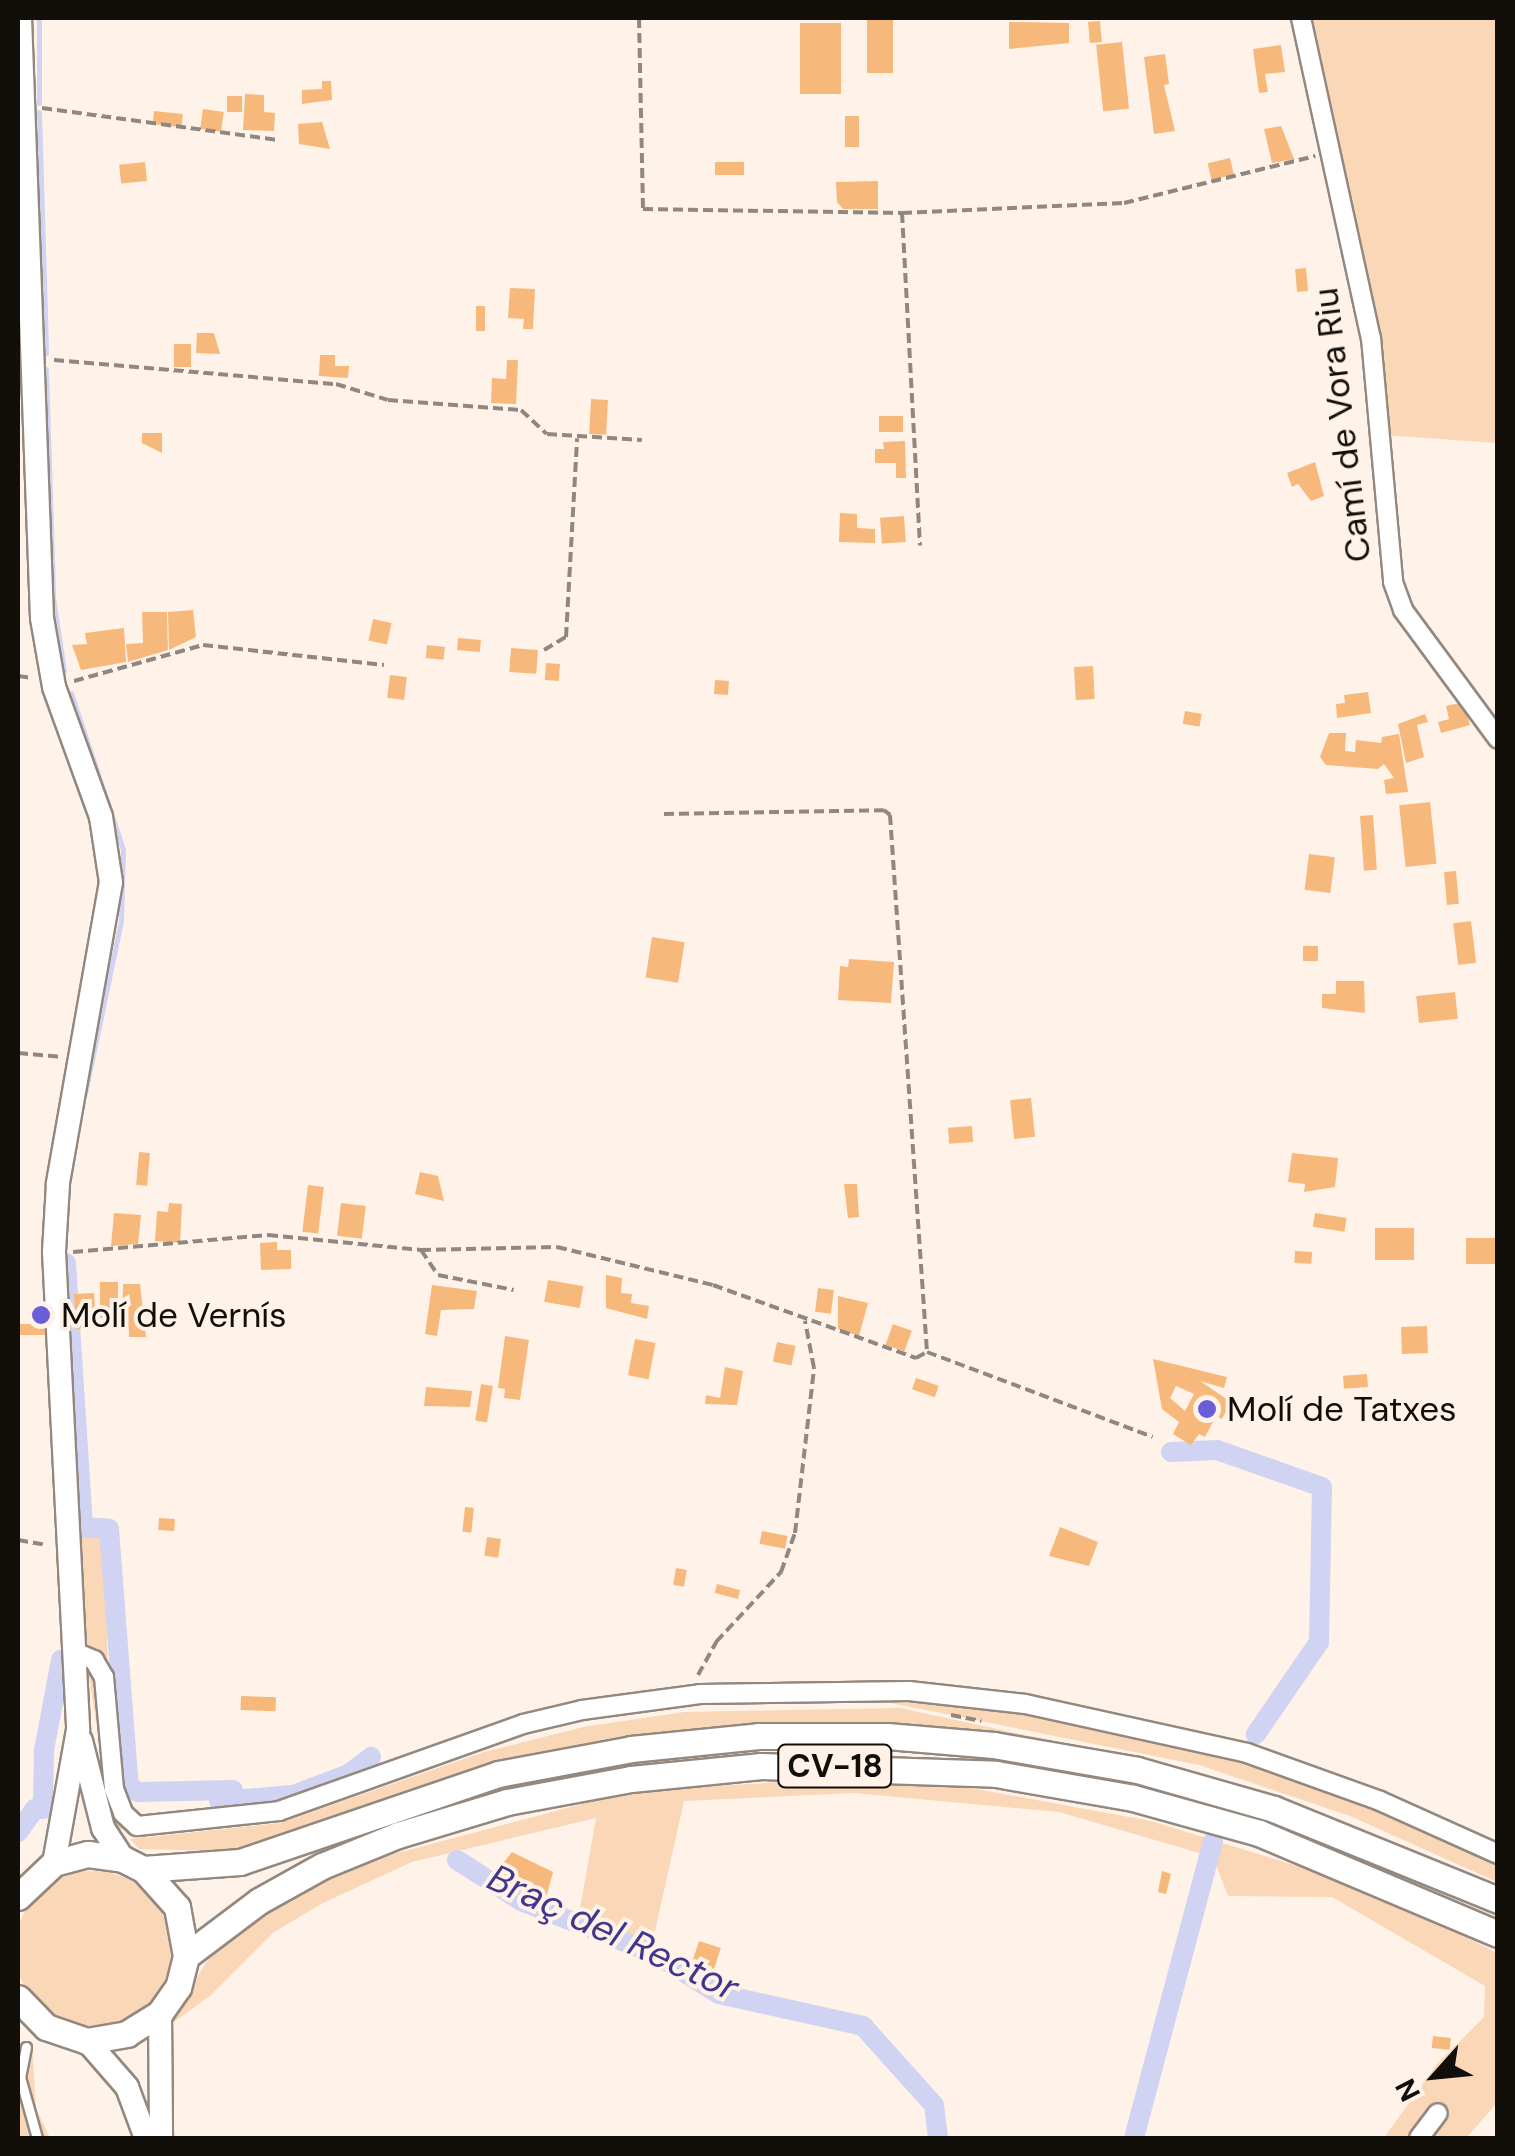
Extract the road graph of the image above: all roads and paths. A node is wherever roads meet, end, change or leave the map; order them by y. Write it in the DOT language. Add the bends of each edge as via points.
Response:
graph roads {
  1 [pos="20,18"];
  2 [pos="639,18"];
  3 [pos="1301,18"];
  4 [pos="24,105"];
  5 [pos="280,140"];
  6 [pos="1331,150"];
  7 [pos="902,213"];
  8 [pos="34,359"];
  9 [pos="577,436"];
  10 [pos="642,440"];
  11 [pos="920,546"];
  12 [pos="544,650"];
  13 [pos="384,665"];
  14 [pos="54,687"];
  15 [pos="1498,738"];
  16 [pos="664,814"];
  17 [pos="18,1053"];
  18 [pos="82,1058"];
  19 [pos="420,1250"];
  20 [pos="54,1252"];
  21 [pos="514,1290"];
  22 [pos="805,1321"];
  23 [pos="927,1352"];
  24 [pos="1153,1437"];
  25 [pos="18,1540"];
  26 [pos="69,1548"];
  27 [pos="75,1652"];
  28 [pos="700,1694"];
  29 [pos="78,1730"];
  30 [pos="1498,1854"];
  31 [pos="54,1863"];
  32 [pos="133,1864"];
  33 [pos="18,1897"];
  34 [pos="1498,1900"];
  35 [pos="1498,1934"];
  36 [pos="186,1956"];
  37 [pos="18,1998"];
  38 [pos="160,2012"];
  39 [pos="46,2027"];
  40 [pos="22,2039"];
  41 [pos="87,2041"];
  42 [pos="1438,2112"];
  43 [pos="37,2138"];
  44 [pos="146,2138"];
  45 [pos="161,2138"];
  46 [pos="1419,2138"];
  1 -- 4 [label="street"];
  2 -- 7 [label="path" via="643,209"];
  3 -- 6 [label="street, Camí de Vora Riu"];
  4 -- 5 [label="path" via="140,126"];
  4 -- 8 [label="street"];
  6 -- 7 [label="path" via="1124,203"];
  6 -- 15 [label="street, Camí de Vora Riu" via="1371,338 1393,582 1403,610"];
  7 -- 11 [label="path"];
  8 -- 9 [label="path" via="336,384 388,400 520,410 546,434"];
  8 -- 14 [label="street" via="42,618"];
  9 -- 10 [label="path"];
  9 -- 12 [label="path" via="566,637"];
  13 -- 14 [label="path" via="203,645"];
  14 -- 18 [label="street" via="101,816 110,862 111,908"];
  16 -- 23 [label="path" via="884,810 890,816"];
  17 -- 18 [label="path"];
  18 -- 20 [label="street" via="58,1184"];
  19 -- 20 [label="path" via="268,1235"];
  19 -- 21 [label="path" via="438,1275"];
  19 -- 22 [label="path" via="557,1247 713,1285"];
  20 -- 26 [label="street"];
  22 -- 23 [label="path" via="916,1358"];
  22 -- 28 [label="path" via="814,1368 795,1533 781,1572 697,1669"];
  23 -- 24 [label="path"];
  25 -- 26 [label="path"];
  26 -- 27 [label="street"];
  27 -- 28 [label="street" via="94,1660 104,1677 114,1789 137,1826 278,1811 547,1717"];
  27 -- 29 [label="street"];
  28 -- 30 [label="street" via="909,1691 1129,1724 1247,1753 1380,1801"];
  29 -- 31 [label="street"];
  29 -- 32 [label="street" via="103,1828"];
  31 -- 32 [label="main road, CV-18" via="88,1854"];
  31 -- 33 [label="main road"];
  32 -- 34 [label="main road, CV-18" via="240,1862 498,1774 631,1748 758,1736 888,1736 994,1744 1137,1770 1274,1808"];
  32 -- 36 [label="main road" via="177,1906"];
  35 -- 36 [label="main road, CV-18" via="1259,1833 1133,1798 996,1774 761,1766 631,1779 508,1802 398,1835 274,1892"];
  36 -- 38 [label="main road" via="178,1986"];
  37 -- 39 [label="main road"];
  38 -- 41 [label="main road" via="128,2034"];
  38 -- 45 [label="street"];
  39 -- 40 [label="main road"];
  39 -- 41 [label="main road"];
  40 -- 43 [label="lane" via="20,2077"];
  41 -- 44 [label="street" via="127,2087"];
  42 -- 46 [label="street"];
}
